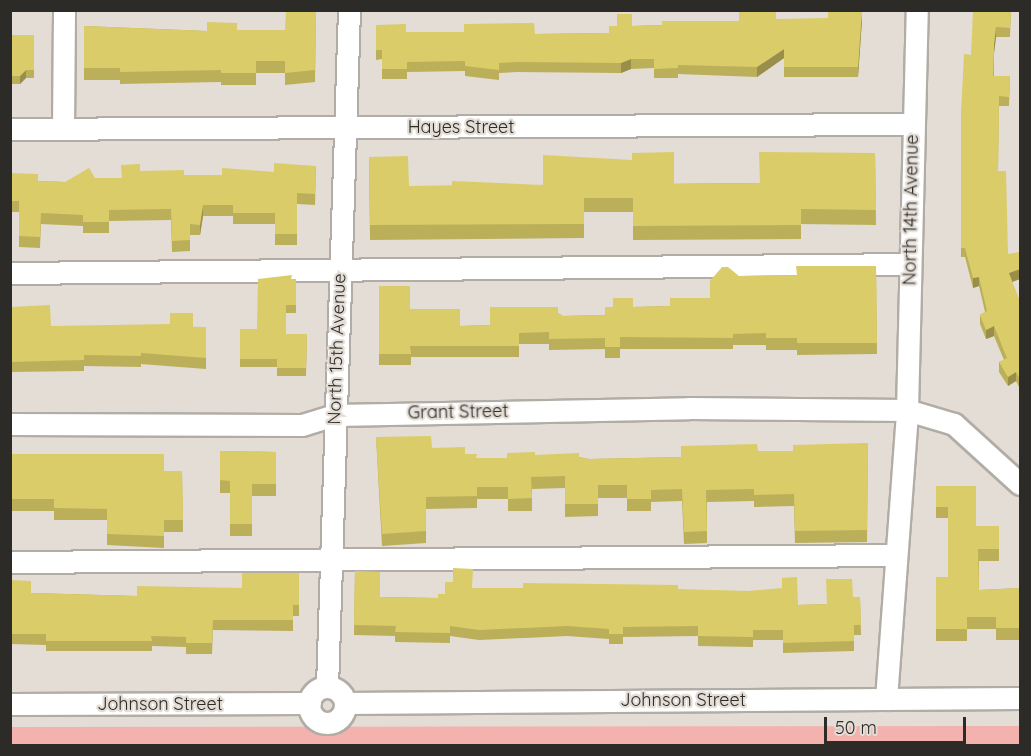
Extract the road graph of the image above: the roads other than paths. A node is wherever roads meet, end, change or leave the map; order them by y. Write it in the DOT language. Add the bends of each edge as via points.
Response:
graph roads {
  1 [pos="64,10"];
  2 [pos="349,10"];
  3 [pos="917,10"];
  4 [pos="912,124"];
  5 [pos="344,127"];
  6 [pos="10,129"];
  7 [pos="63,129"];
  8 [pos="910,264"];
  9 [pos="339,270"];
  10 [pos="10,273"];
  11 [pos="907,410"];
  12 [pos="335,415"];
  13 [pos="10,424"];
  14 [pos="1020,484"];
  15 [pos="895,555"];
  16 [pos="330,559"];
  17 [pos="10,562"];
  18 [pos="327,687"];
  19 [pos="1020,698"];
  20 [pos="886,699"];
  21 [pos="345,703"];
  22 [pos="10,704"];
  23 [pos="310,704"];
  1 -- 7 [label="street"];
  2 -- 5 [label="street, North 15th Avenue"];
  3 -- 4 [label="street, North 14th Avenue"];
  4 -- 5 [label="street, Hayes Street"];
  4 -- 8 [label="street, North 14th Avenue"];
  5 -- 7 [label="street, Hayes Street"];
  5 -- 9 [label="street, North 15th Avenue"];
  6 -- 7 [label="street, Hayes Street"];
  8 -- 9 [label="street"];
  8 -- 11 [label="street, North 14th Avenue"];
  9 -- 10 [label="street"];
  9 -- 12 [label="street, North 15th Avenue"];
  11 -- 12 [label="street, Grant Street" via="689,408"];
  11 -- 14 [label="street" via="954,424"];
  11 -- 15 [label="street, North 14th Avenue"];
  12 -- 13 [label="street, Grant Street" via="302,425"];
  12 -- 16 [label="street, North 15th Avenue"];
  15 -- 16 [label="street"];
  15 -- 20 [label="street, North 14th Avenue"];
  16 -- 17 [label="street"];
  16 -- 18 [label="street, North 15th Avenue"];
  18 -- 21 [label="street" via="340,693"];
  18 -- 23 [label="street" via="313,694"];
  19 -- 20 [label="street, Johnson Street"];
  20 -- 21 [label="street, Johnson Street"];
  21 -- 23 [label="street" via="343,714 328,723 313,716"];
  22 -- 23 [label="street, Johnson Street"];
}
